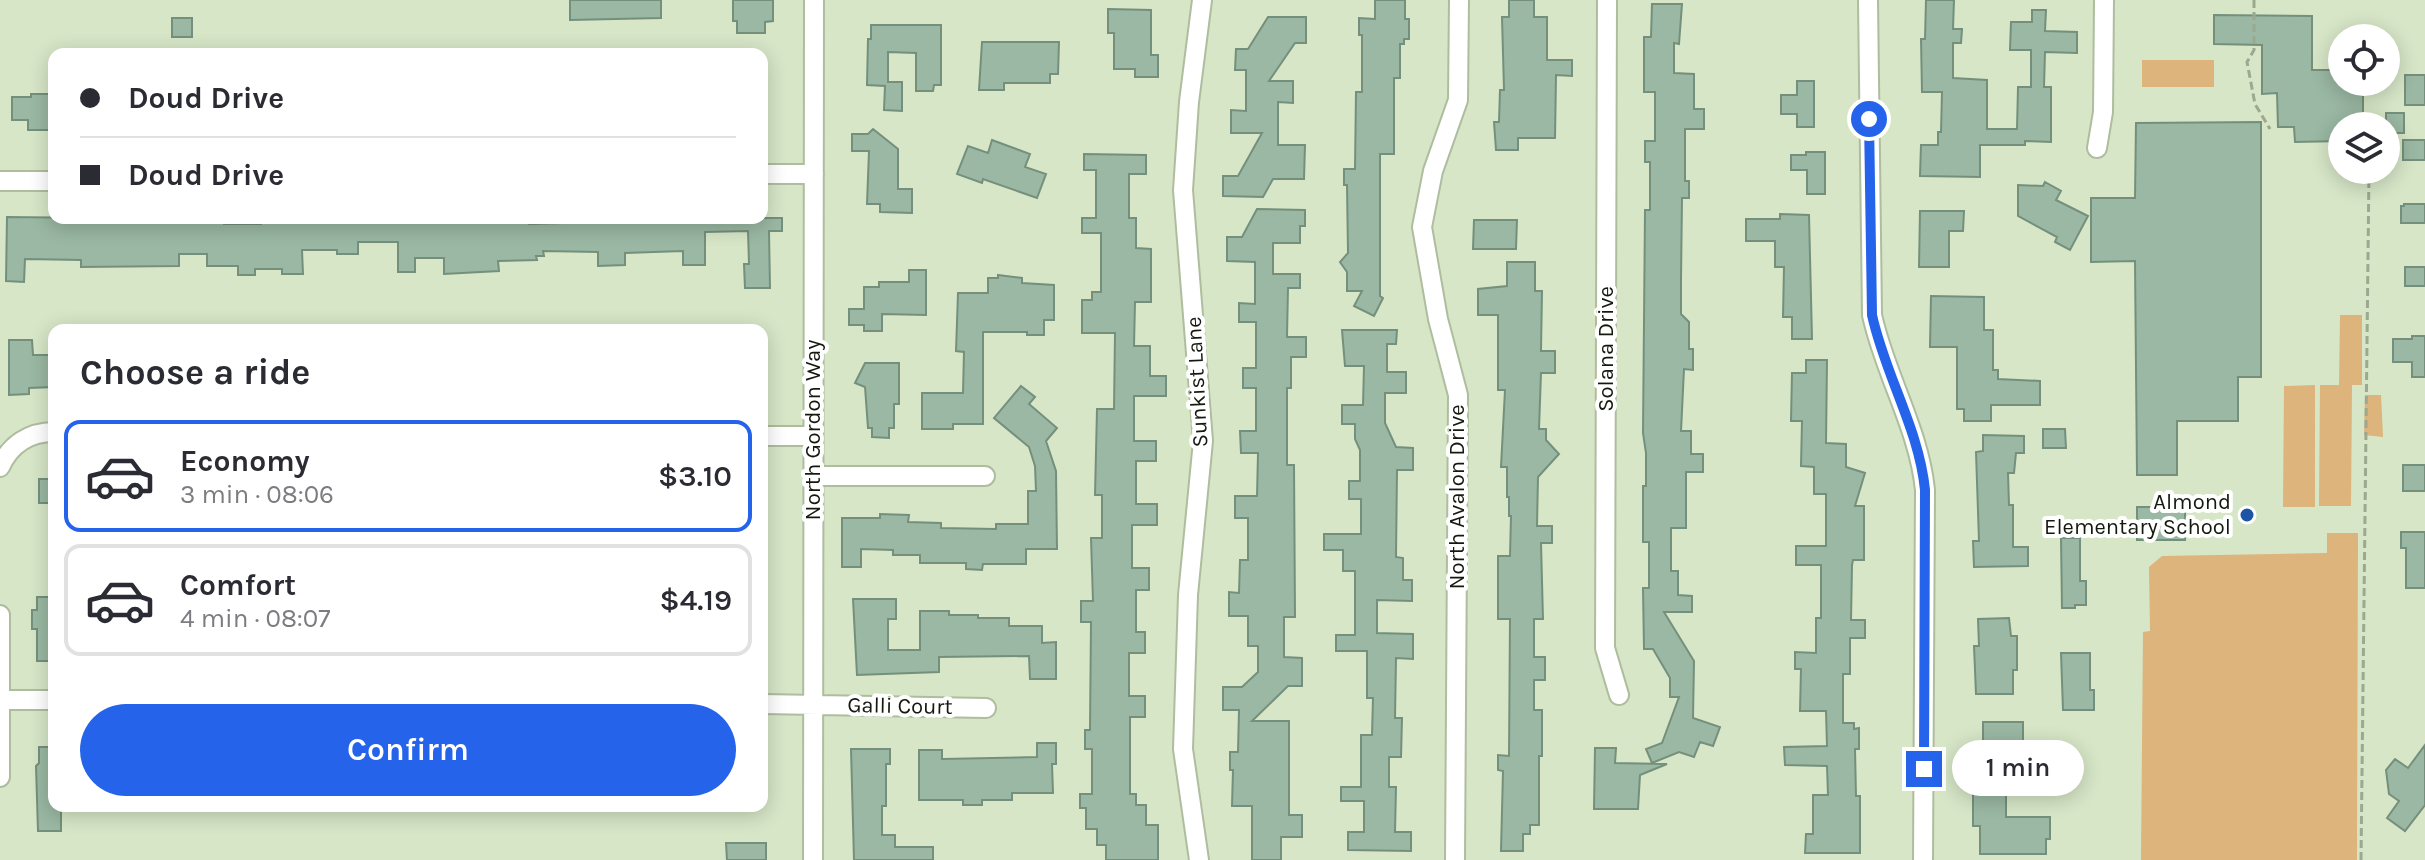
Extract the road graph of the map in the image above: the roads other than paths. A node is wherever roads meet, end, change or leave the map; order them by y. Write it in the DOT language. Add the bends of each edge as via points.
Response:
graph roads {
  1 [pos="814,0"];
  2 [pos="1202,0"];
  3 [pos="1459,0"];
  4 [pos="1607,0"];
  5 [pos="1868,0"];
  6 [pos="2104,0"];
  7 [pos="2097,148"];
  8 [pos="768,174"];
  9 [pos="814,174"];
  10 [pos="0,181"];
  11 [pos="48,181"];
  12 [pos="48,433"];
  13 [pos="768,436"];
  14 [pos="813,436"];
  15 [pos="0,467"];
  16 [pos="813,476"];
  17 [pos="985,476"];
  18 [pos="0,615"];
  19 [pos="1619,695"];
  20 [pos="1,700"];
  21 [pos="48,700"];
  22 [pos="768,704"];
  23 [pos="813,705"];
  24 [pos="986,708"];
  25 [pos="0,777"];
  26 [pos="813,860"];
  27 [pos="1199,860"];
  28 [pos="1455,860"];
  29 [pos="1923,860"];
  1 -- 9 [label="street, North Gordon Way"];
  2 -- 27 [label="street, Sunkist Lane" via="1183,190 1203,441 1188,595 1183,749"];
  3 -- 28 [label="street, North Avalon Drive" via="1458,100 1433,171 1422,227 1458,395"];
  4 -- 19 [label="street, Solana Drive" via="1605,648"];
  5 -- 29 [label="street" via="1872,315 1919,453 1925,490"];
  6 -- 7 [label="street" via="2103,112"];
  8 -- 9 [label="street"];
  9 -- 14 [label="street, North Gordon Way"];
  10 -- 11 [label="street"];
  12 -- 15 [label="street" via="21,441"];
  13 -- 14 [label="street"];
  14 -- 16 [label="street, North Gordon Way"];
  16 -- 17 [label="street"];
  16 -- 23 [label="street, North Gordon Way"];
  18 -- 20 [label="street"];
  20 -- 21 [label="street"];
  20 -- 25 [label="street"];
  22 -- 23 [label="street, Galli Court"];
  23 -- 24 [label="street, Galli Court"];
  23 -- 26 [label="street, North Gordon Way"];
}
